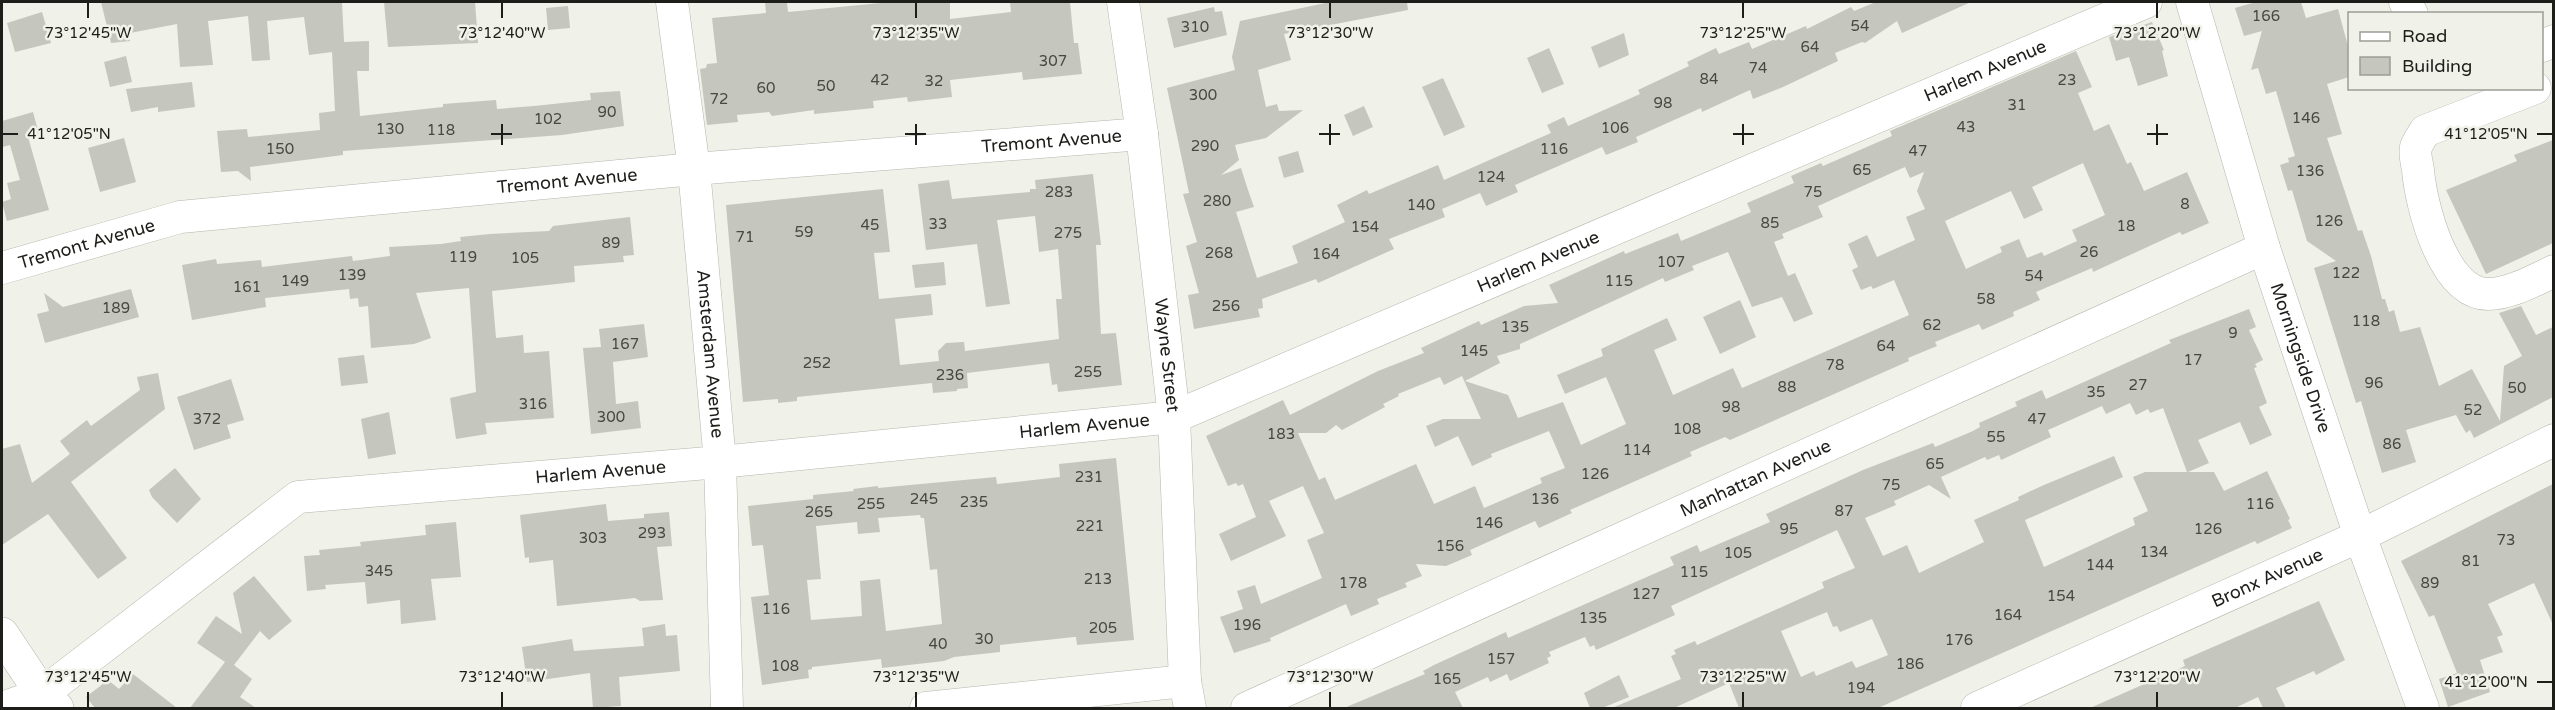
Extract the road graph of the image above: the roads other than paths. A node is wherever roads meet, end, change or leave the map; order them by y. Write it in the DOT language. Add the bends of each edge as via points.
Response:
graph roads {
  1 [pos="672,2"];
  2 [pos="1123,2"];
  3 [pos="2146,2"];
  4 [pos="2192,2"];
  5 [pos="2530,90"];
  6 [pos="1142,134"];
  7 [pos="694,169"];
  8 [pos="2264,249"];
  9 [pos="2,268"];
  10 [pos="2553,271"];
  11 [pos="1174,417"];
  12 [pos="2553,440"];
  13 [pos="720,462"];
  14 [pos="2360,536"];
  15 [pos="2,634"];
  16 [pos="1188,695"];
  17 [pos="50,701"];
  18 [pos="2,708"];
  19 [pos="727,708"];
  20 [pos="926,708"];
  21 [pos="1247,708"];
  22 [pos="1977,708"];
  23 [pos="2423,708"];
  1 -- 7 [label="street, Amsterdam Avenue"];
  2 -- 6 [label="street, Wayne Street"];
  3 -- 11 [label="street, Harlem Avenue"];
  4 -- 8 [label="street, Morningside Drive"];
  5 -- 10 [label="street" via="2425,131 2415,149 2420,191 2435,241 2453,273 2467,288 2488,294"];
  6 -- 7 [label="street, Tremont Avenue"];
  6 -- 11 [label="street, Wayne Street"];
  7 -- 9 [label="street, Tremont Avenue" via="180,217"];
  7 -- 13 [label="street, Amsterdam Avenue"];
  8 -- 14 [label="street, Morningside Drive"];
  8 -- 21 [label="street, Manhattan Avenue"];
  11 -- 13 [label="street, Harlem Avenue"];
  11 -- 16 [label="street, Wayne Street"];
  12 -- 14 [label="street, Bronx Avenue"];
  13 -- 17 [label="street, Harlem Avenue" via="298,497"];
  13 -- 19 [label="street, Amsterdam Avenue"];
  14 -- 22 [label="street, Bronx Avenue"];
  14 -- 23 [label="street, Morningside Drive"];
  15 -- 17 [label="main road"];
  16 -- 20 [label="street"];
  17 -- 18 [label="street, Harlem Avenue"];
}
